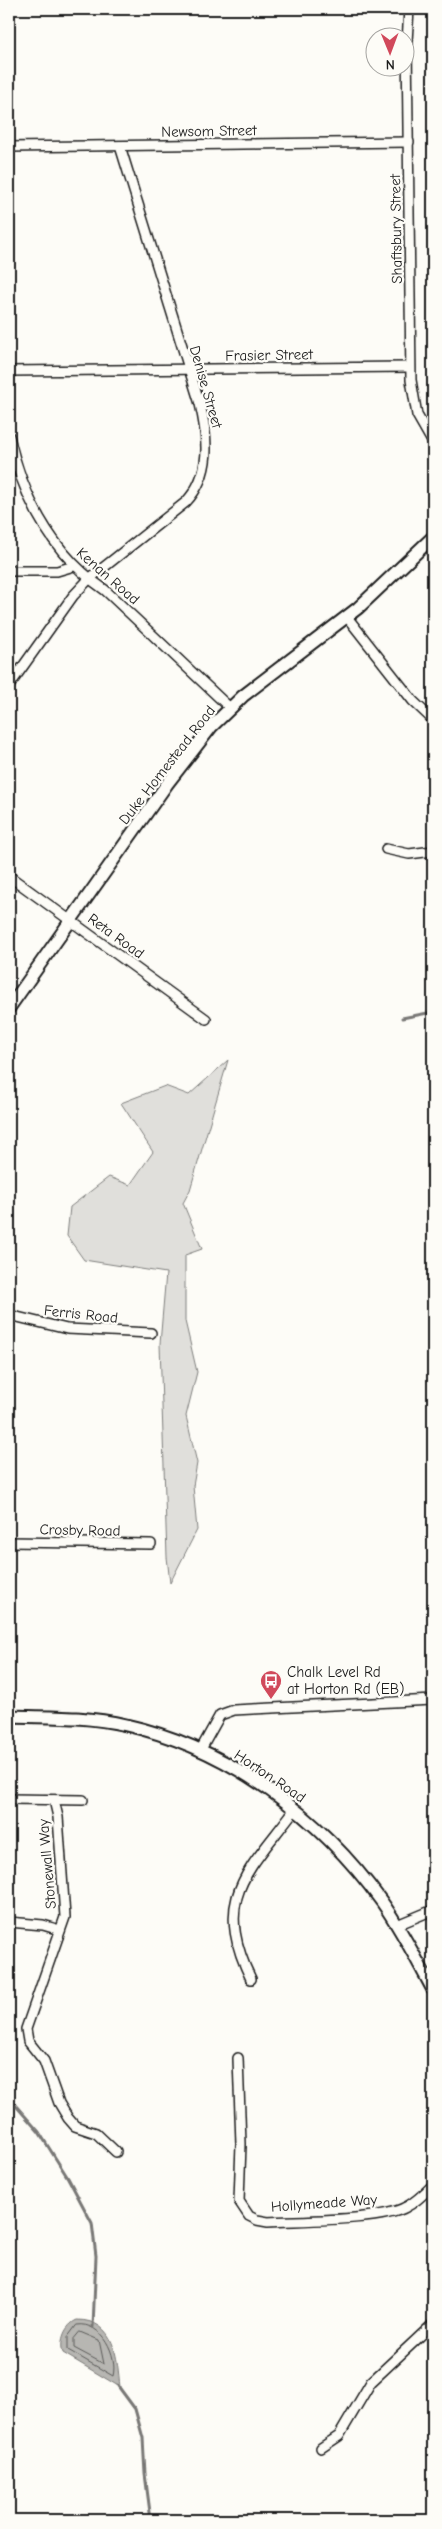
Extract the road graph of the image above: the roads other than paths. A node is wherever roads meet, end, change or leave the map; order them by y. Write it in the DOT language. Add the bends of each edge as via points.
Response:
graph roads {
  1 [pos="409,9"];
  2 [pos="409,142"];
  3 [pos="120,146"];
  4 [pos="9,147"];
  5 [pos="410,367"];
  6 [pos="188,369"];
  7 [pos="9,371"];
  8 [pos="9,436"];
  9 [pos="433,443"];
  10 [pos="433,538"];
  11 [pos="74,566"];
  12 [pos="9,572"];
  13 [pos="89,579"];
  14 [pos="346,617"];
  15 [pos="9,686"];
  16 [pos="230,708"];
  17 [pos="433,720"];
  18 [pos="386,849"];
  19 [pos="433,851"];
  20 [pos="9,876"];
  21 [pos="71,920"];
  22 [pos="9,1008"];
  23 [pos="206,1019"];
  24 [pos="9,1315"];
  25 [pos="151,1333"];
  26 [pos="9,1542"];
  27 [pos="151,1544"];
  28 [pos="433,1700"];
  29 [pos="9,1716"];
  30 [pos="200,1751"];
  31 [pos="9,1799"];
  32 [pos="54,1800"];
  33 [pos="83,1800"];
  34 [pos="295,1809"];
  35 [pos="433,1910"];
  36 [pos="9,1922"];
  37 [pos="397,1925"];
  38 [pos="60,1930"];
  39 [pos="251,1979"];
  40 [pos="433,1990"];
  41 [pos="238,2058"];
  42 [pos="116,2152"];
  43 [pos="433,2185"];
  44 [pos="433,2324"];
  45 [pos="321,2448"];
  1 -- 2 [label="street, Shaftsbury Street"];
  2 -- 3 [label="street, Newsom Street"];
  2 -- 5 [label="street, Shaftsbury Street"];
  3 -- 4 [label="street, Newsom Street"];
  3 -- 6 [label="street, Denise Street"];
  5 -- 6 [label="street, Frasier Street"];
  5 -- 9 [label="street, Shaftsbury Street" via="415,408"];
  6 -- 7 [label="street, Frasier Street"];
  6 -- 13 [label="street, Denise Street" via="200,404 206,438 203,472 197,487 186,502"];
  8 -- 11 [label="street, Kenan Road" via="21,482 33,507"];
  10 -- 14 [label="street, Duke Homestead Road"];
  11 -- 12 [label="street" via="57,571"];
  11 -- 13 [label="street, Kenan Road"];
  13 -- 15 [label="street, Denise Street" via="72,596"];
  13 -- 16 [label="street, Kenan Road" via="105,590"];
  14 -- 16 [label="street, Duke Homestead Road"];
  14 -- 17 [label="street" via="413,701"];
  16 -- 21 [label="street, Duke Homestead Road" via="167,784"];
  18 -- 19 [label="street" via="409,854"];
  20 -- 21 [label="street, Reta Road"];
  21 -- 22 [label="street, Duke Homestead Road"];
  21 -- 23 [label="street, Reta Road"];
  24 -- 25 [label="street, Ferris Road" via="66,1329"];
  26 -- 27 [label="street, Crosby Road"];
  28 -- 30 [label="street" via="234,1710 220,1715"];
  29 -- 30 [label="street, Horton Road" via="124,1724"];
  30 -- 34 [label="street, Horton Road"];
  31 -- 32 [label="street"];
  32 -- 33 [label="street"];
  32 -- 38 [label="street, Stonewall Way" via="66,1911"];
  34 -- 37 [label="street, Horton Road" via="343,1854"];
  34 -- 39 [label="street" via="259,1852 238,1893 236,1941"];
  35 -- 37 [label="street"];
  36 -- 38 [label="street"];
  37 -- 40 [label="street, Horton Road"];
  38 -- 42 [label="street, Stonewall Way" via="26,2035 44,2061 59,2104 68,2118 80,2128 96,2133"];
  41 -- 43 [label="street, Hollymeade Way" via="242,2144 239,2201 248,2216 268,2222 394,2212 412,2203"];
  44 -- 45 [label="street" via="370,2382 339,2436"];
}
